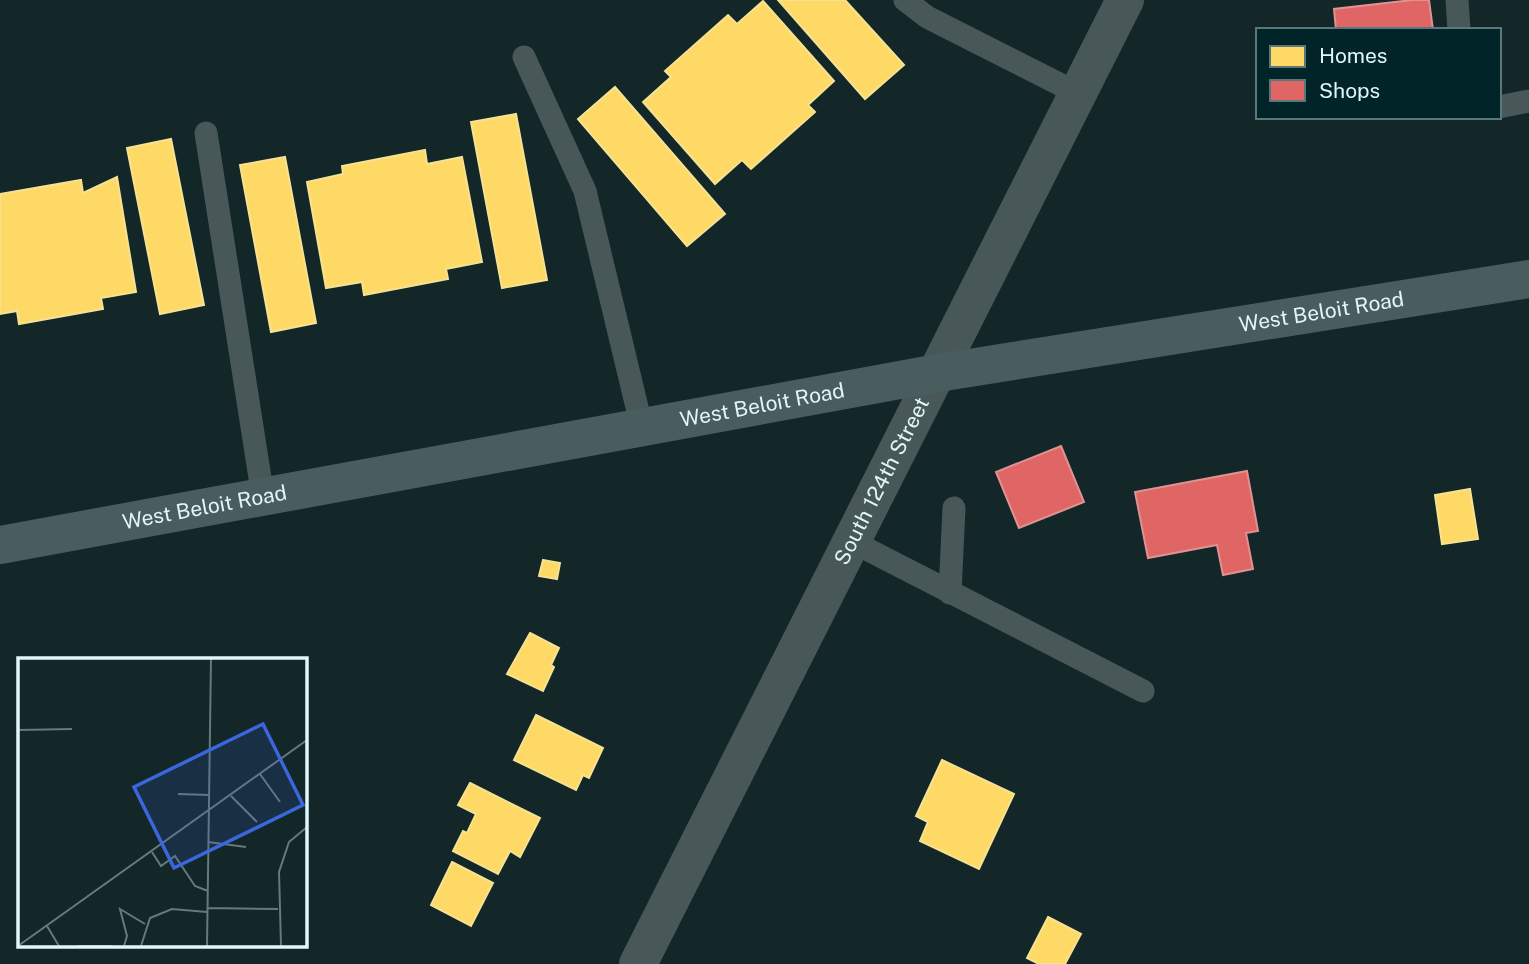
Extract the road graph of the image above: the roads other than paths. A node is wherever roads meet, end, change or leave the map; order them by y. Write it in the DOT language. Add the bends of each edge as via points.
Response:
graph roads {
  1 [pos="905,0"];
  2 [pos="1125,0"];
  3 [pos="1457,0"];
  4 [pos="1459,28"];
  5 [pos="524,57"];
  6 [pos="1079,94"];
  7 [pos="1529,101"];
  8 [pos="1501,107"];
  9 [pos="206,133"];
  10 [pos="1529,279"];
  11 [pos="938,373"];
  12 [pos="642,428"];
  13 [pos="263,497"];
  14 [pos="954,509"];
  15 [pos="853,542"];
  16 [pos="0,545"];
  17 [pos="950,593"];
  18 [pos="1143,691"];
  19 [pos="638,964"];
  1 -- 6 [label="lane" via="927,18"];
  2 -- 6 [label="street, South 124th Street"];
  3 -- 4 [label="lane"];
  5 -- 12 [label="lane" via="585,191"];
  6 -- 11 [label="street, South 124th Street"];
  7 -- 8 [label="lane"];
  9 -- 13 [label="lane"];
  10 -- 11 [label="main road, West Beloit Road"];
  11 -- 12 [label="main road, West Beloit Road"];
  11 -- 15 [label="street, South 124th Street"];
  12 -- 13 [label="main road, West Beloit Road"];
  13 -- 16 [label="main road, West Beloit Road"];
  14 -- 17 [label="lane"];
  15 -- 17 [label="lane"];
  15 -- 19 [label="street, South 124th Street"];
  17 -- 18 [label="lane"];
}
